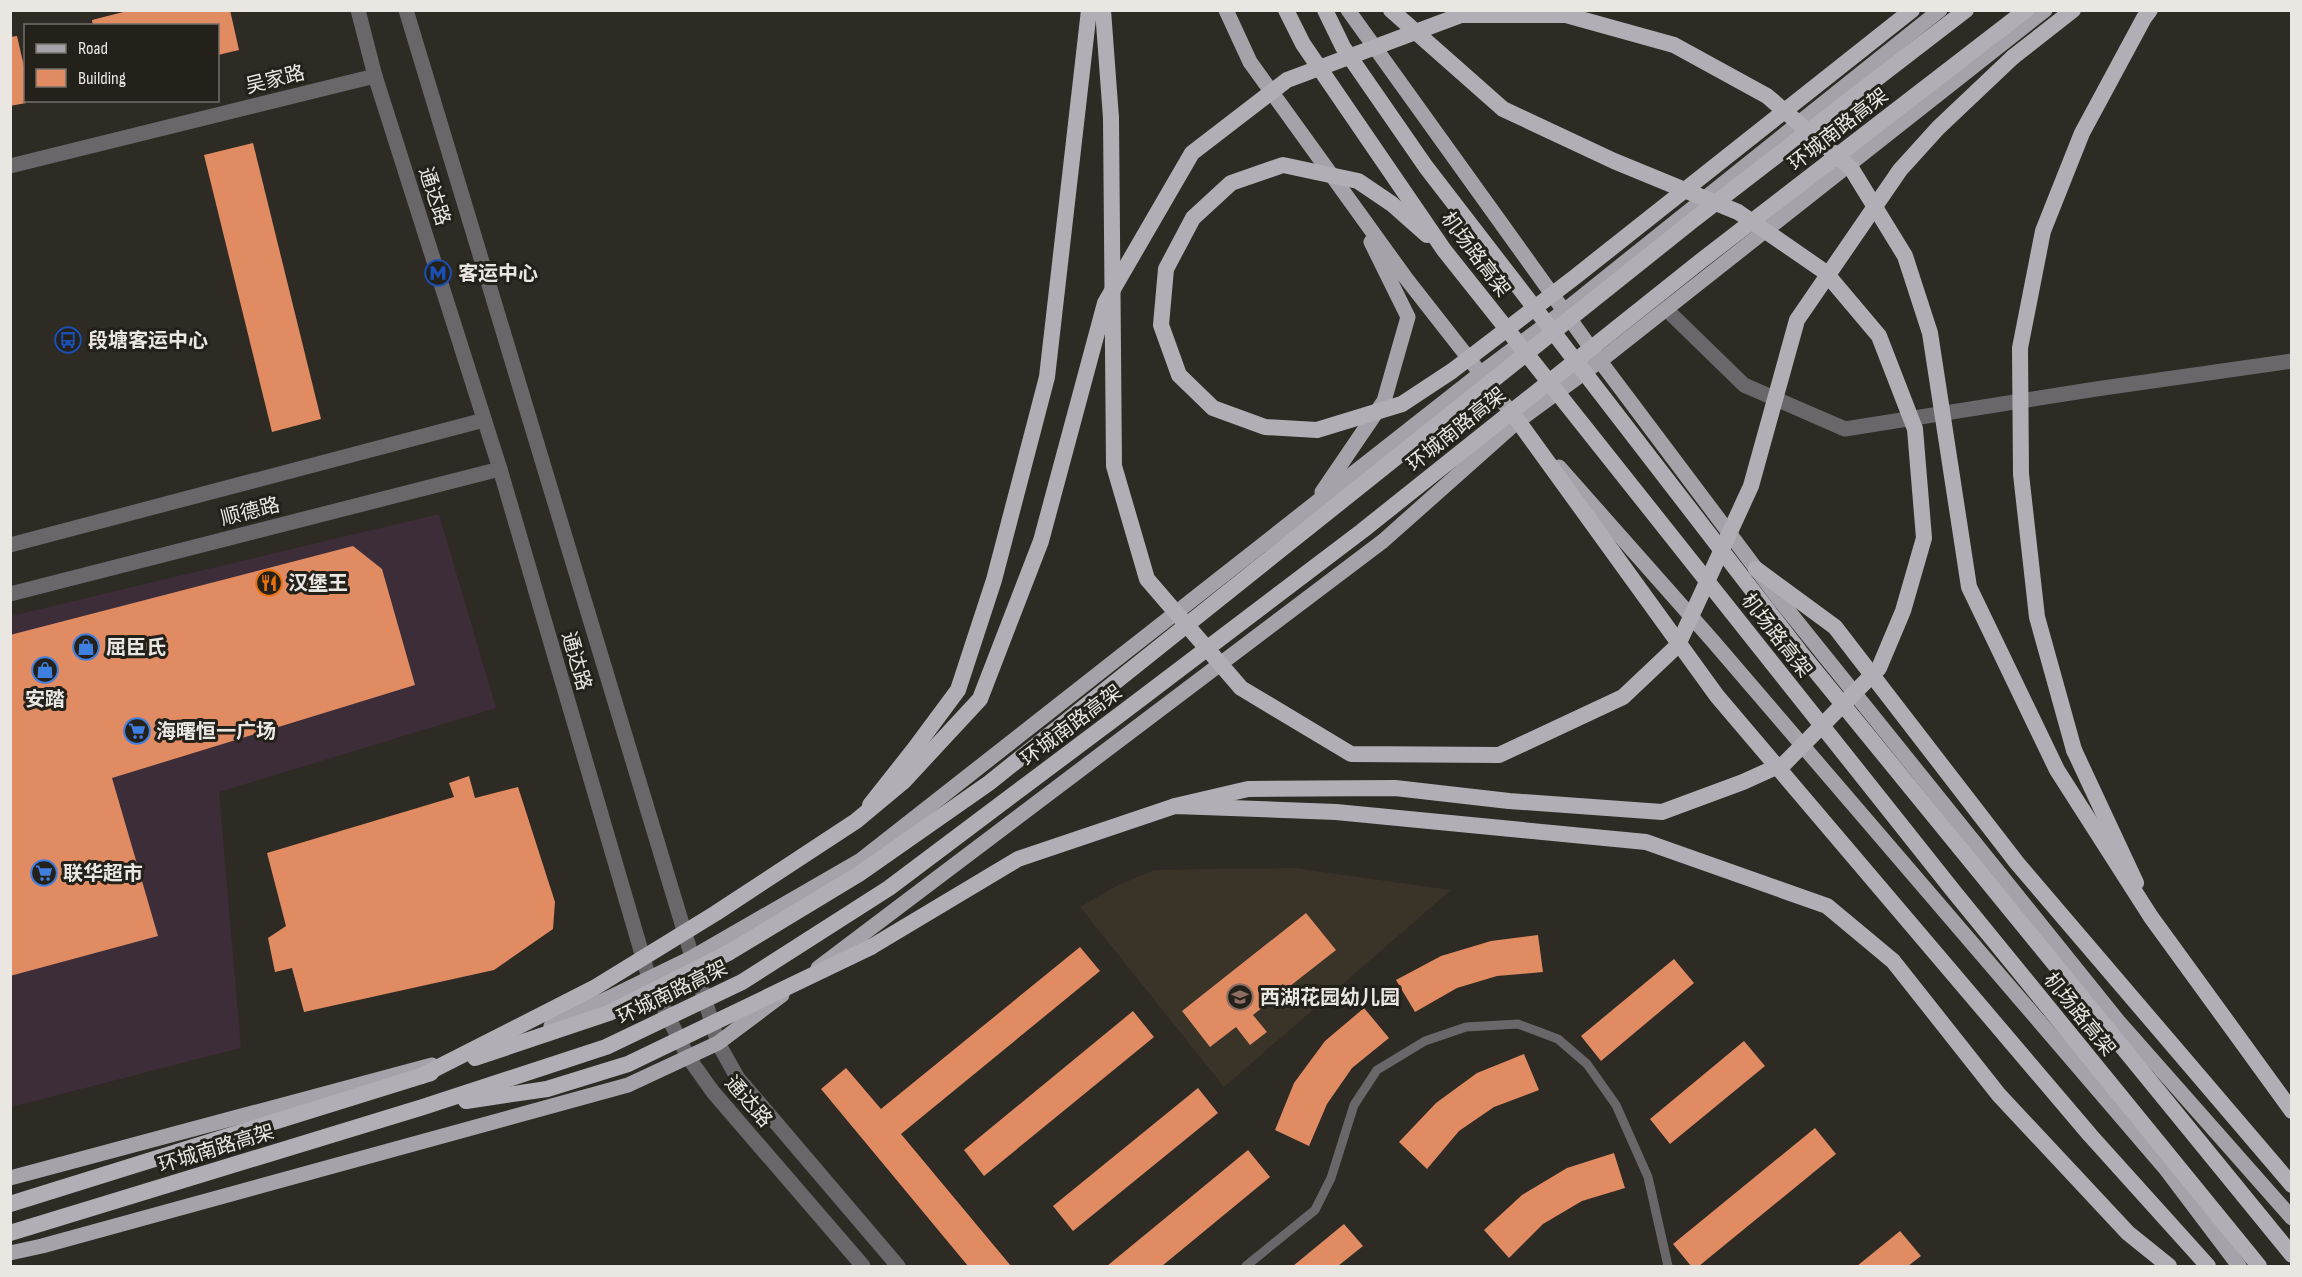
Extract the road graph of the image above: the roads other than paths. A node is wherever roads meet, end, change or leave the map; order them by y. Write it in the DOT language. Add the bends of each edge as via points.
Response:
graph roads {
  1 [pos="358,10"];
  2 [pos="406,10"];
  3 [pos="1089,10"];
  4 [pos="1103,10"];
  5 [pos="1227,10"];
  6 [pos="1286,10"];
  7 [pos="1325,10"];
  8 [pos="1348,10"];
  9 [pos="1391,10"];
  10 [pos="1912,10"];
  11 [pos="1940,10"];
  12 [pos="1966,10"];
  13 [pos="2026,10"];
  14 [pos="2045,10"];
  15 [pos="2073,10"];
  16 [pos="2150,10"];
  17 [pos="375,76"];
  18 [pos="10,166"];
  19 [pos="1351,201"];
  20 [pos="1444,250"];
  21 [pos="1666,309"];
  22 [pos="1564,311"];
  23 [pos="1600,361"];
  24 [pos="2292,361"];
  25 [pos="1481,373"];
  26 [pos="484,420"];
  27 [pos="1518,421"];
  28 [pos="500,469"];
  29 [pos="1314,505"];
  30 [pos="10,545"];
  31 [pos="1756,569"];
  32 [pos="10,594"];
  33 [pos="1174,806"];
  34 [pos="856,821"];
  35 [pos="2151,917"];
  36 [pos="691,958"];
  37 [pos="649,978"];
  38 [pos="718,1043"];
  39 [pos="688,1057"];
  40 [pos="421,1076"];
  41 [pos="423,1107"];
  42 [pos="2292,1111"];
  43 [pos="10,1178"];
  44 [pos="2292,1185"];
  45 [pos="10,1204"];
  46 [pos="2292,1218"];
  47 [pos="10,1233"];
  48 [pos="10,1253"];
  49 [pos="2292,1255"];
  50 [pos="863,1266"];
  51 [pos="898,1266"];
  52 [pos="1246,1266"];
  53 [pos="1668,1266"];
  54 [pos="2169,1266"];
  55 [pos="2208,1266"];
  56 [pos="2239,1266"];
  57 [pos="2259,1266"];
  1 -- 17 [label="street, 通达路"];
  2 -- 36 [label="street, 通达路"];
  3 -- 34 [label="highway, bridge" via="1047,377 994,580 958,690"];
  4 -- 15 [label="highway, bridge" via="1111,117 1114,466 1147,579 1241,688 1351,754 1499,755 1623,697 1678,645 1751,486 1797,320 1900,170 2013,57"];
  5 -- 19 [label="main road" via="1250,62"];
  6 -- 20 [label="highway, 机场路高架, bridge" via="1303,44"];
  7 -- 49 [label="highway, 机场路高架, bridge" via="1343,47 1426,167 1800,652"];
  8 -- 22 [label="main road"];
  9 -- 33 [label="highway, bridge" via="1503,109 1614,161 1738,212 1825,272 1879,336 1915,429 1924,538 1904,611 1879,668 1785,763 1662,812 1395,788 1248,789"];
  10 -- 20 [label="highway, bridge" via="1575,277 1402,404 1317,430 1265,427 1213,408 1179,375 1161,326 1166,269 1193,218 1231,183 1283,165 1358,181 1392,204"];
  11 -- 22 [label="main road"];
  12 -- 40 [label="highway, 环城南路高架, bridge" via="1692,221 989,783 859,874 730,952 609,1013"];
  13 -- 41 [label="highway, 环城南路高架, bridge" via="1702,260 1362,531 889,888 742,982 606,1047"];
  14 -- 21 [label="main road"];
  16 -- 35 [label="highway, bridge" via="2082,133 2043,231 2020,348 2020,417 2021,474 2037,617 2074,750"];
  17 -- 18 [label="street, 吴家路"];
  17 -- 26 [label="street, 通达路"];
  19 -- 25 [label="main road"];
  19 -- 29 [label="main road" via="1408,317 1384,401"];
  20 -- 57 [label="highway, 机场路高架, bridge" via="1948,884"];
  21 -- 23 [label="main road"];
  21 -- 24 [label="street" via="1744,384 1845,429"];
  22 -- 23 [label="main road"];
  22 -- 25 [label="main road"];
  23 -- 27 [label="main road"];
  23 -- 31 [label="main road"];
  25 -- 27 [label="main road"];
  25 -- 29 [label="main road"];
  26 -- 28 [label="street, 通达路"];
  26 -- 30 [label="street, 顺德路"];
  27 -- 38 [label="main road" via="1383,541"];
  27 -- 55 [label="highway" via="1717,696 2090,1135"];
  27 -- 56 [label="main road" via="1712,640 2158,1159"];
  28 -- 32 [label="street, 顺德路"];
  28 -- 37 [label="street, 通达路"];
  29 -- 36 [label="main road" via="861,861"];
  31 -- 44 [label="highway" via="1835,627 2018,863"];
  31 -- 46 [label="main road" via="2118,1021"];
  33 -- 41 [label="highway, bridge" via="1018,859 871,946 628,1064 547,1089"];
  33 -- 54 [label="highway, bridge" via="1336,812 1646,842 1827,906 1893,961 1999,1095 2128,1233"];
  34 -- 35 [label="highway, bridge" via="904,781 980,699 1041,541 1105,303 1192,153 1287,80 1461,15 1566,15 1674,45 1767,96 1851,168 1905,256 1930,333 1969,587 2057,770"];
  34 -- 40 [label="highway, bridge" via="594,988"];
  35 -- 42 [label="highway, bridge"];
  36 -- 37 [label="main road"];
  36 -- 38 [label="street, 通达路"];
  37 -- 39 [label="street, 通达路"];
  37 -- 43 [label="main road" via="522,1041"];
  38 -- 39 [label="main road"];
  38 -- 51 [label="street, 通达路" via="737,1077"];
  39 -- 48 [label="main road" via="628,1085"];
  39 -- 50 [label="street, 通达路" via="713,1092"];
  40 -- 45 [label="highway, 环城南路高架, bridge"];
  41 -- 47 [label="highway, 环城南路高架, bridge"];
  52 -- 53 [label="lane" via="1315,1210 1331,1178 1354,1105 1377,1070 1425,1041 1467,1027 1518,1024 1558,1040 1587,1064 1616,1106 1648,1177"];
}
